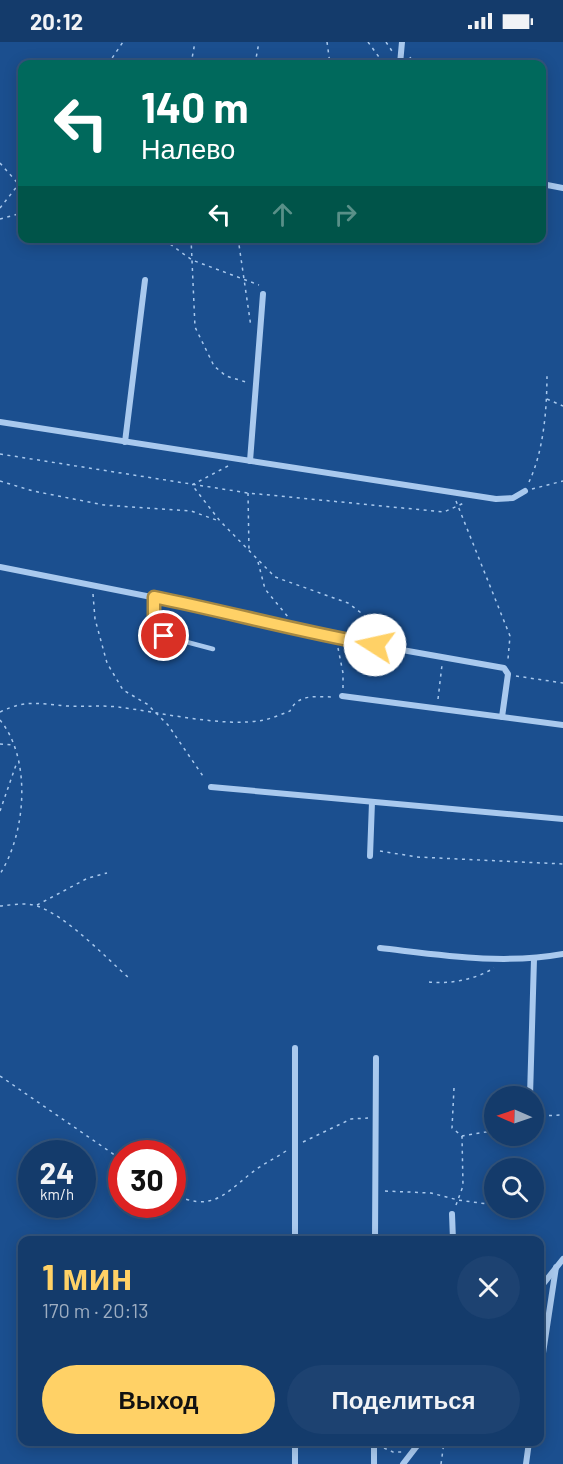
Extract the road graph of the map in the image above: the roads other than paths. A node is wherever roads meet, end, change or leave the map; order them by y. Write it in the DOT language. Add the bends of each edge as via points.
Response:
graph roads {
  1 [pos="402,42"];
  2 [pos="400,60"];
  3 [pos="546,185"];
  4 [pos="563,188"];
  5 [pos="145,280"];
  6 [pos="263,294"];
  7 [pos="0,422"];
  8 [pos="125,442"];
  9 [pos="250,461"];
  10 [pos="525,491"];
  11 [pos="0,567"];
  12 [pos="154,597"];
  13 [pos="213,649"];
  14 [pos="342,696"];
  15 [pos="502,717"];
  16 [pos="563,725"];
  17 [pos="211,787"];
  18 [pos="372,802"];
  19 [pos="563,819"];
  20 [pos="370,853"];
  21 [pos="380,948"];
  22 [pos="563,954"];
  23 [pos="534,959"];
  24 [pos="295,1048"];
  25 [pos="376,1058"];
  26 [pos="530,1086"];
  27 [pos="452,1214"];
  28 [pos="295,1236"];
  29 [pos="375,1236"];
  30 [pos="453,1236"];
  31 [pos="563,1259"];
  32 [pos="556,1267"];
  33 [pos="544,1283"];
  34 [pos="544,1346"];
  35 [pos="295,1446"];
  36 [pos="374,1446"];
  37 [pos="417,1446"];
  38 [pos="528,1446"];
  39 [pos="295,1464"];
  40 [pos="374,1464"];
  41 [pos="403,1464"];
  42 [pos="526,1464"];
  1 -- 2 [label="street"];
  3 -- 4 [label="street"];
  5 -- 8 [label="street"];
  6 -- 9 [label="street"];
  7 -- 8 [label="street"];
  8 -- 9 [label="street"];
  9 -- 10 [label="street" via="496,499 513,498"];
  11 -- 12 [label="street"];
  12 -- 13 [label="lane" via="154,618 164,636"];
  12 -- 15 [label="street" via="336,638 504,668 508,674"];
  14 -- 15 [label="street"];
  15 -- 16 [label="street"];
  17 -- 18 [label="street"];
  18 -- 19 [label="street"];
  18 -- 20 [label="street"];
  21 -- 23 [label="street" via="480,959"];
  22 -- 23 [label="street"];
  23 -- 26 [label="street"];
  24 -- 28 [label="street"];
  25 -- 29 [label="street"];
  27 -- 30 [label="street"];
  31 -- 32 [label="street"];
  32 -- 33 [label="street"];
  32 -- 34 [label="street"];
  35 -- 39 [label="street"];
  36 -- 40 [label="street"];
  37 -- 41 [label="street"];
  38 -- 42 [label="street"];
}
